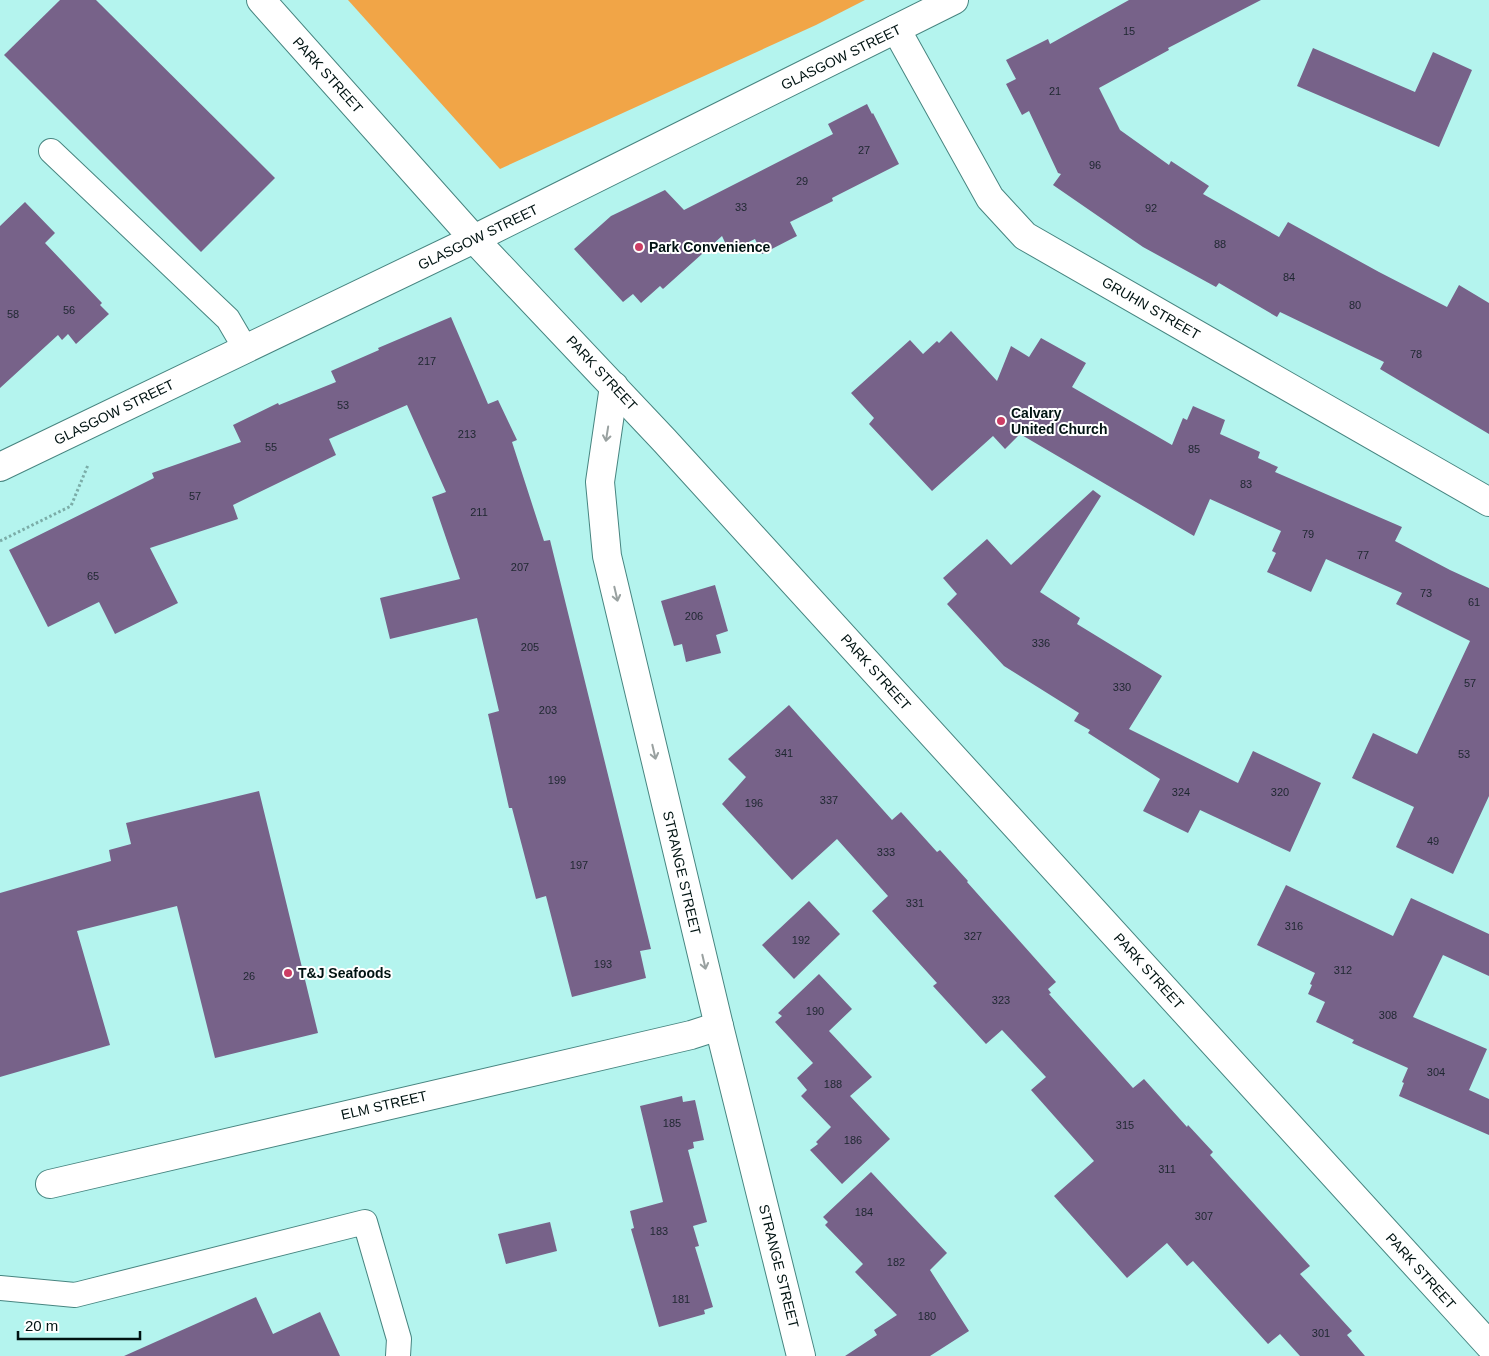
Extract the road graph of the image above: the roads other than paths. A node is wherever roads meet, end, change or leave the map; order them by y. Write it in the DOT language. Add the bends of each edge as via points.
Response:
graph roads {
  1 [pos="261,0"];
  2 [pos="954,0"];
  3 [pos="896,29"];
  4 [pos="51,151"];
  5 [pos="474,239"];
  6 [pos="245,348"];
  7 [pos="614,386"];
  8 [pos="0,467"];
  9 [pos="1489,502"];
  10 [pos="719,1026"];
  11 [pos="50,1184"];
  12 [pos="0,1288"];
  13 [pos="1489,1345"];
  14 [pos="398,1356"];
  15 [pos="801,1356"];
  1 -- 5 [label="street, PARK STREET"];
  2 -- 3 [label="street, GLASGOW STREET"];
  3 -- 5 [label="street, GLASGOW STREET"];
  3 -- 9 [label="street, GRUHN STREET" via="990,198 1025,236"];
  4 -- 6 [label="lane" via="228,319"];
  5 -- 6 [label="street, GLASGOW STREET"];
  5 -- 7 [label="street, PARK STREET"];
  6 -- 8 [label="street, GLASGOW STREET"];
  7 -- 10 [label="street, STRANGE STREET, one-way" via="600,482 607,556"];
  7 -- 13 [label="street, PARK STREET"];
  10 -- 11 [label="street, ELM STREET"];
  10 -- 15 [label="street, STRANGE STREET"];
  12 -- 14 [label="lane" via="76,1295 365,1222 399,1340"];
}
